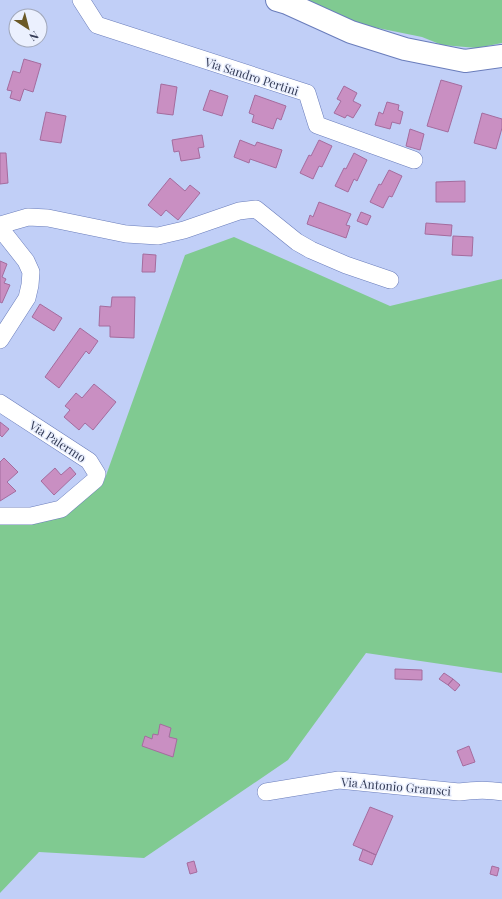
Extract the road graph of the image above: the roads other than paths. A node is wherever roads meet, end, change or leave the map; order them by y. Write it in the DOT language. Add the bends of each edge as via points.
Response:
graph roads {
  1 [pos="81,0"];
  2 [pos="277,0"];
  3 [pos="502,56"];
  4 [pos="414,160"];
  5 [pos="0,226"];
  6 [pos="390,280"];
  7 [pos="0,340"];
  8 [pos="0,403"];
  9 [pos="0,516"];
  10 [pos="266,792"];
  11 [pos="502,792"];
  1 -- 4 [label="street, Via Sandro Pertini" via="96,25 307,93 317,125"];
  2 -- 3 [label="street" via="287,2 352,32 405,49 465,60"];
  5 -- 6 [label="street" via="28,217 48,218 126,234 158,236 239,211 256,209 311,250"];
  5 -- 7 [label="street" via="26,261 31,272 27,298"];
  8 -- 9 [label="street, Via Palermo" via="89,461 97,474 95,480 61,508 31,516"];
  10 -- 11 [label="street, Via Antonio Gramsci" via="339,780 459,792 478,789"];
}
